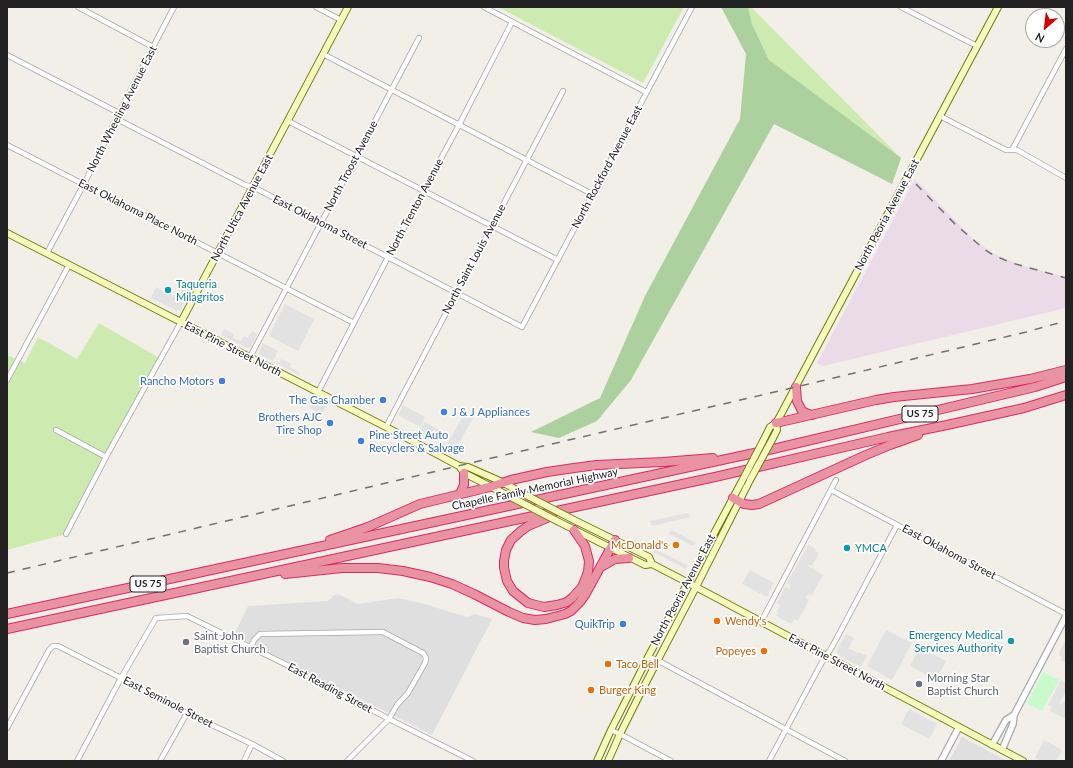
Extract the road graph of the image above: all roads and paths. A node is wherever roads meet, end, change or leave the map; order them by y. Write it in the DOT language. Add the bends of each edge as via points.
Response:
graph roads {
  1 [pos="78,7"];
  2 [pos="174,7"];
  3 [pos="316,7"];
  4 [pos="348,7"];
  5 [pos="484,7"];
  6 [pos="692,7"];
  7 [pos="903,7"];
  8 [pos="998,7"];
  9 [pos="341,20"];
  10 [pos="512,22"];
  11 [pos="419,38"];
  12 [pos="977,46"];
  13 [pos="153,47"];
  14 [pos="1066,49"];
  15 [pos="323,54"];
  16 [pos="7,55"];
  17 [pos="392,90"];
  18 [pos="563,91"];
  19 [pos="646,92"];
  20 [pos="120,113"];
  21 [pos="940,116"];
  22 [pos="117,119"];
  23 [pos="288,121"];
  24 [pos="459,125"];
  25 [pos="7,145"];
  26 [pos="1012,150"];
  27 [pos="356,156"];
  28 [pos="527,160"];
  29 [pos="1066,178"];
  30 [pos="84,184"];
  31 [pos="252,188"];
  32 [pos="424,191"];
  33 [pos="592,194"];
  34 [pos="321,222"];
  35 [pos="492,226"];
  36 [pos="7,233"];
  37 [pos="47,253"];
  38 [pos="218,254"];
  39 [pos="388,257"];
  40 [pos="558,260"];
  41 [pos="69,265"];
  42 [pos="287,288"];
  43 [pos="456,293"];
  44 [pos="181,322"];
  45 [pos="354,323"];
  46 [pos="522,327"];
  47 [pos="250,358"];
  48 [pos="1066,370"];
  49 [pos="1066,377"];
  50 [pos="7,380"];
  51 [pos="796,387"];
  52 [pos="318,392"];
  53 [pos="1066,395"];
  54 [pos="813,415"];
  55 [pos="776,423"];
  56 [pos="947,425"];
  57 [pos="386,427"];
  58 [pos="56,430"];
  59 [pos="752,454"];
  60 [pos="106,457"];
  61 [pos="462,470"];
  62 [pos="836,480"];
  63 [pos="502,482"];
  64 [pos="490,487"];
  65 [pos="831,490"];
  66 [pos="460,494"];
  67 [pos="736,500"];
  68 [pos="569,508"];
  69 [pos="897,525"];
  70 [pos="574,530"];
  71 [pos="66,534"];
  72 [pos="615,540"];
  73 [pos="610,549"];
  74 [pos="289,554"];
  75 [pos="629,558"];
  76 [pos="652,564"];
  77 [pos="601,567"];
  78 [pos="242,579"];
  79 [pos="687,582"];
  80 [pos="696,587"];
  81 [pos="7,614"];
  82 [pos="1066,615"];
  83 [pos="761,622"];
  84 [pos="7,629"];
  85 [pos="251,647"];
  86 [pos="826,656"];
  87 [pos="648,658"];
  88 [pos="657,660"];
  89 [pos="121,678"];
  90 [pos="187,713"];
  91 [pos="1014,715"];
  92 [pos="389,719"];
  93 [pos="960,727"];
  94 [pos="7,728"];
  95 [pos="786,729"];
  96 [pos="611,730"];
  97 [pos="620,734"];
  98 [pos="252,744"];
  99 [pos="992,745"];
  100 [pos="1002,750"];
  101 [pos="465,759"];
  102 [pos="77,761"];
  103 [pos="160,761"];
  104 [pos="244,761"];
  105 [pos="283,761"];
  106 [pos="347,761"];
  107 [pos="473,761"];
  108 [pos="597,761"];
  109 [pos="608,761"];
  110 [pos="671,761"];
  111 [pos="769,761"];
  112 [pos="845,761"];
  113 [pos="941,761"];
  114 [pos="1023,761"];
  1 -- 13 [label="street"];
  2 -- 13 [label="street, North Wheeling Avenue East"];
  3 -- 9 [label="street"];
  4 -- 9 [label="main road, North Utica Avenue East"];
  5 -- 10 [label="street"];
  6 -- 19 [label="street, North Rockford Avenue East"];
  7 -- 12 [label="street"];
  8 -- 12 [label="main road, North Peoria Avenue East"];
  9 -- 15 [label="main road, North Utica Avenue East"];
  10 -- 19 [label="street"];
  10 -- 24 [label="street, North Trenton Avenue"];
  11 -- 17 [label="street, North Troost Avenue"];
  12 -- 21 [label="main road, North Peoria Avenue East"];
  13 -- 20 [label="street, North Wheeling Avenue East"];
  14 -- 26 [label="street"];
  15 -- 17 [label="street"];
  15 -- 23 [label="main road, North Utica Avenue East"];
  16 -- 20 [label="street"];
  17 -- 24 [label="street"];
  17 -- 27 [label="street, North Troost Avenue"];
  18 -- 28 [label="street, North Saint Louis Avenue"];
  19 -- 33 [label="street, North Rockford Avenue East"];
  20 -- 22 [label="street, North Wheeling Avenue East"];
  21 -- 26 [label="street" via="1006,150"];
  21 -- 51 [label="main road, North Peoria Avenue East"];
  22 -- 30 [label="street, North Wheeling Avenue East"];
  22 -- 31 [label="street, East Oklahoma Street"];
  23 -- 27 [label="street"];
  23 -- 31 [label="main road, North Utica Avenue East"];
  24 -- 28 [label="street"];
  24 -- 32 [label="street, North Trenton Avenue"];
  25 -- 30 [label="street, East Oklahoma Place North"];
  26 -- 29 [label="street" via="1017,150"];
  27 -- 32 [label="street"];
  27 -- 34 [label="street, North Troost Avenue"];
  28 -- 33 [label="street"];
  28 -- 35 [label="street, North Saint Louis Avenue"];
  30 -- 37 [label="street, North Wheeling Avenue East"];
  30 -- 38 [label="street, East Oklahoma Place North"];
  31 -- 34 [label="street, East Oklahoma Street"];
  31 -- 38 [label="main road, North Utica Avenue East"];
  32 -- 35 [label="street"];
  32 -- 39 [label="street, North Trenton Avenue"];
  33 -- 40 [label="street, North Rockford Avenue East"];
  34 -- 39 [label="street, East Oklahoma Street"];
  34 -- 42 [label="street, North Troost Avenue"];
  35 -- 40 [label="street"];
  35 -- 43 [label="street, North Saint Louis Avenue"];
  36 -- 37 [label="main road, East Pine Street North"];
  37 -- 41 [label="main road, East Pine Street North"];
  38 -- 42 [label="street, East Oklahoma Place North"];
  38 -- 44 [label="main road, North Utica Avenue East"];
  39 -- 43 [label="street, East Oklahoma Street"];
  39 -- 45 [label="street, North Trenton Avenue"];
  40 -- 46 [label="street, North Rockford Avenue East"];
  41 -- 44 [label="main road, East Pine Street North"];
  41 -- 50 [label="street"];
  42 -- 45 [label="street, East Oklahoma Place North"];
  42 -- 47 [label="street, North Troost Avenue"];
  43 -- 46 [label="street, East Oklahoma Street"];
  43 -- 57 [label="street, North Saint Louis Avenue"];
  44 -- 47 [label="main road, East Pine Street North"];
  44 -- 60 [label="street, North Utica Avenue East"];
  45 -- 52 [label="street, North Trenton Avenue"];
  47 -- 52 [label="main road, East Pine Street North"];
  48 -- 54 [label="highway" via="972,389 876,400"];
  49 -- 59 [label="highway, Chapelle Family Memorial Highway / US 75" via="1034,387"];
  51 -- 54 [label="highway" via="800,407"];
  51 -- 55 [label="main road, North Peoria Avenue East"];
  52 -- 57 [label="main road, East Pine Street North"];
  53 -- 56 [label="highway, US 75" via="1024,408"];
  54 -- 55 [label="highway"];
  55 -- 67 [label="main road, North Peoria Avenue East, bridge" via="770,427 763,440 741,483"];
  55 -- 67 [label="main road, North Peoria Avenue East, bridge" via="777,430 773,438"];
  56 -- 67 [label="highway" via="890,445 760,504 744,504"];
  56 -- 68 [label="highway, US 75"];
  57 -- 61 [label="main road, East Pine Street North"];
  58 -- 60 [label="street"];
  59 -- 63 [label="highway" via="597,465"];
  59 -- 74 [label="highway, Chapelle Family Memorial Highway / US 75"];
  60 -- 71 [label="street, North Utica Avenue East"];
  61 -- 63 [label="main road, East Pine Street North" via="468,466"];
  61 -- 64 [label="main road, East Pine Street North"];
  61 -- 66 [label="highway" via="464,485"];
  62 -- 65 [label="street"];
  63 -- 64 [label="highway"];
  63 -- 72 [label="main road, East Pine Street North, bridge"];
  64 -- 66 [label="highway"];
  64 -- 70 [label="main road, East Pine Street North, bridge"];
  65 -- 69 [label="street, East Oklahoma Street"];
  65 -- 83 [label="street"];
  66 -- 74 [label="highway" via="420,504 368,527"];
  67 -- 79 [label="main road, North Peoria Avenue East"];
  67 -- 80 [label="main road, North Peoria Avenue East"];
  68 -- 70 [label="highway" via="528,526 516,534 508,544 504,561 505,575 518,596 533,605 550,607 567,602 579,591 587,578 589,561 585,546"];
  68 -- 78 [label="highway, US 75"];
  69 -- 82 [label="street, East Oklahoma Street"];
  69 -- 86 [label="street"];
  70 -- 73 [label="main road, East Pine Street North"];
  72 -- 73 [label="highway"];
  72 -- 76 [label="main road, East Pine Street North" via="649,557"];
  73 -- 75 [label="main road, East Pine Street North"];
  73 -- 77 [label="highway"];
  74 -- 81 [label="highway, Chapelle Family Memorial Highway / US 75"];
  75 -- 76 [label="main road, East Pine Street North" via="645,566"];
  75 -- 77 [label="highway" via="615,559"];
  76 -- 79 [label="main road, East Pine Street North"];
  77 -- 78 [label="highway" via="575,607 558,617 541,620 516,615 447,582 391,569 342,568"];
  78 -- 84 [label="highway, US 75"];
  79 -- 80 [label="main road, East Pine Street North"];
  79 -- 87 [label="main road, North Peoria Avenue East"];
  80 -- 83 [label="main road, East Pine Street North"];
  80 -- 88 [label="main road, North Peoria Avenue East"];
  82 -- 91 [label="street"];
  83 -- 86 [label="main road, East Pine Street North"];
  85 -- 89 [label="street, East Reading Street" via="187,616 156,618"];
  85 -- 92 [label="street, East Reading Street"];
  85 -- 92 [label="street" via="260,634 383,632 422,653 426,659 408,693"];
  86 -- 93 [label="main road, East Pine Street North"];
  86 -- 95 [label="street"];
  87 -- 88 [label="street"];
  87 -- 96 [label="main road, North Peoria Avenue East"];
  88 -- 95 [label="street"];
  88 -- 97 [label="main road, North Peoria Avenue East"];
  89 -- 90 [label="street, East Seminole Street"];
  89 -- 94 [label="street, East Seminole Street" via="58,646 53,646"];
  89 -- 102 [label="street"];
  90 -- 98 [label="street, East Seminole Street"];
  90 -- 103 [label="street"];
  91 -- 99 [label="street" via="1006,720"];
  91 -- 100 [label="street"];
  92 -- 101 [label="street, East Reading Street"];
  92 -- 106 [label="street"];
  93 -- 99 [label="main road, East Pine Street North"];
  93 -- 113 [label="street"];
  95 -- 111 [label="street"];
  95 -- 112 [label="street"];
  96 -- 97 [label="street"];
  96 -- 108 [label="main road, North Peoria Avenue East"];
  97 -- 109 [label="main road, North Peoria Avenue East"];
  97 -- 110 [label="street"];
  98 -- 104 [label="street"];
  98 -- 105 [label="street, East Seminole Street"];
  99 -- 100 [label="main road, East Pine Street North"];
  100 -- 114 [label="main road, East Pine Street North"];
  101 -- 107 [label="street, East Reading Street"];
}
